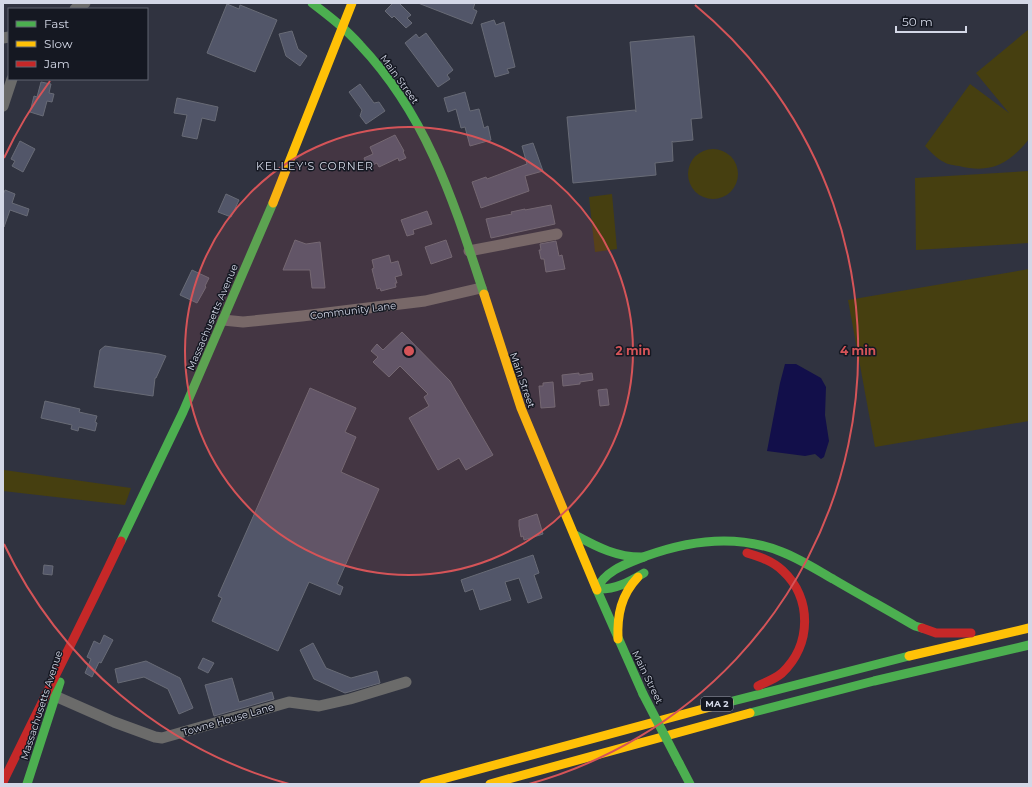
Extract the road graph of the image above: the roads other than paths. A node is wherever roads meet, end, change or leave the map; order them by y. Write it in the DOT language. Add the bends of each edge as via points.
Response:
graph roads {
  1 [pos="312,3"];
  2 [pos="352,3"];
  3 [pos="342,27"];
  4 [pos="12,80"];
  5 [pos="3,106"];
  6 [pos="557,234"];
  7 [pos="469,251"];
  8 [pos="481,288"];
  9 [pos="223,320"];
  10 [pos="575,535"];
  11 [pos="738,552"];
  12 [pos="656,554"];
  13 [pos="654,568"];
  14 [pos="644,573"];
  15 [pos="597,589"];
  16 [pos="1029,628"];
  17 [pos="1013,631"];
  18 [pos="77,634"];
  19 [pos="618,639"];
  20 [pos="1029,645"];
  21 [pos="406,682"];
  22 [pos="55,696"];
  23 [pos="716,705"];
  24 [pos="589,756"];
  25 [pos="544,778"];
  26 [pos="3,782"];
  27 [pos="28,784"];
  28 [pos="424,784"];
  29 [pos="490,784"];
  30 [pos="690,784"];
  1 -- 3 [label="main road, Main Street"];
  2 -- 3 [label="main road, Massachusetts Avenue"];
  3 -- 7 [label="main road, Main Street" via="383,73 419,126 447,184"];
  3 -- 9 [label="main road, Massachusetts Avenue" via="286,172"];
  4 -- 5 [label="street"];
  6 -- 7 [label="street"];
  7 -- 8 [label="main road, Main Street"];
  8 -- 9 [label="street, Community Lane" via="425,301 321,314 243,322"];
  8 -- 10 [label="main road, Main Street" via="519,402"];
  9 -- 18 [label="main road, Massachusetts Avenue"];
  10 -- 12 [label="main road" via="619,555 636,557"];
  10 -- 15 [label="main road, Main Street"];
  11 -- 23 [label="main road" via="769,560 789,576 802,600 805,629 797,654 780,674"];
  12 -- 15 [label="main road" via="609,574"];
  12 -- 17 [label="main road" via="709,541 761,544 802,561 899,618 930,632"];
  13 -- 14 [label="main road"];
  14 -- 15 [label="main road" via="611,589"];
  14 -- 19 [label="main road" via="631,584 622,600 617,618"];
  15 -- 19 [label="main road, Main Street"];
  16 -- 17 [label="main road, MA 2"];
  17 -- 23 [label="main road, MA 2"];
  18 -- 22 [label="main road, Massachusetts Avenue"];
  18 -- 26 [label="main road, Massachusetts Avenue"];
  19 -- 30 [label="main road, Main Street, bridge" via="643,694"];
  20 -- 24 [label="main road, MA 2" via="828,693"];
  21 -- 22 [label="street, Towne House Lane" via="319,706 289,702 162,738 155,738 114,722"];
  22 -- 27 [label="main road, Massachusetts Avenue"];
  23 -- 28 [label="main road, MA 2"];
  24 -- 25 [label="main road"];
  24 -- 29 [label="main road, MA 2"];
}
